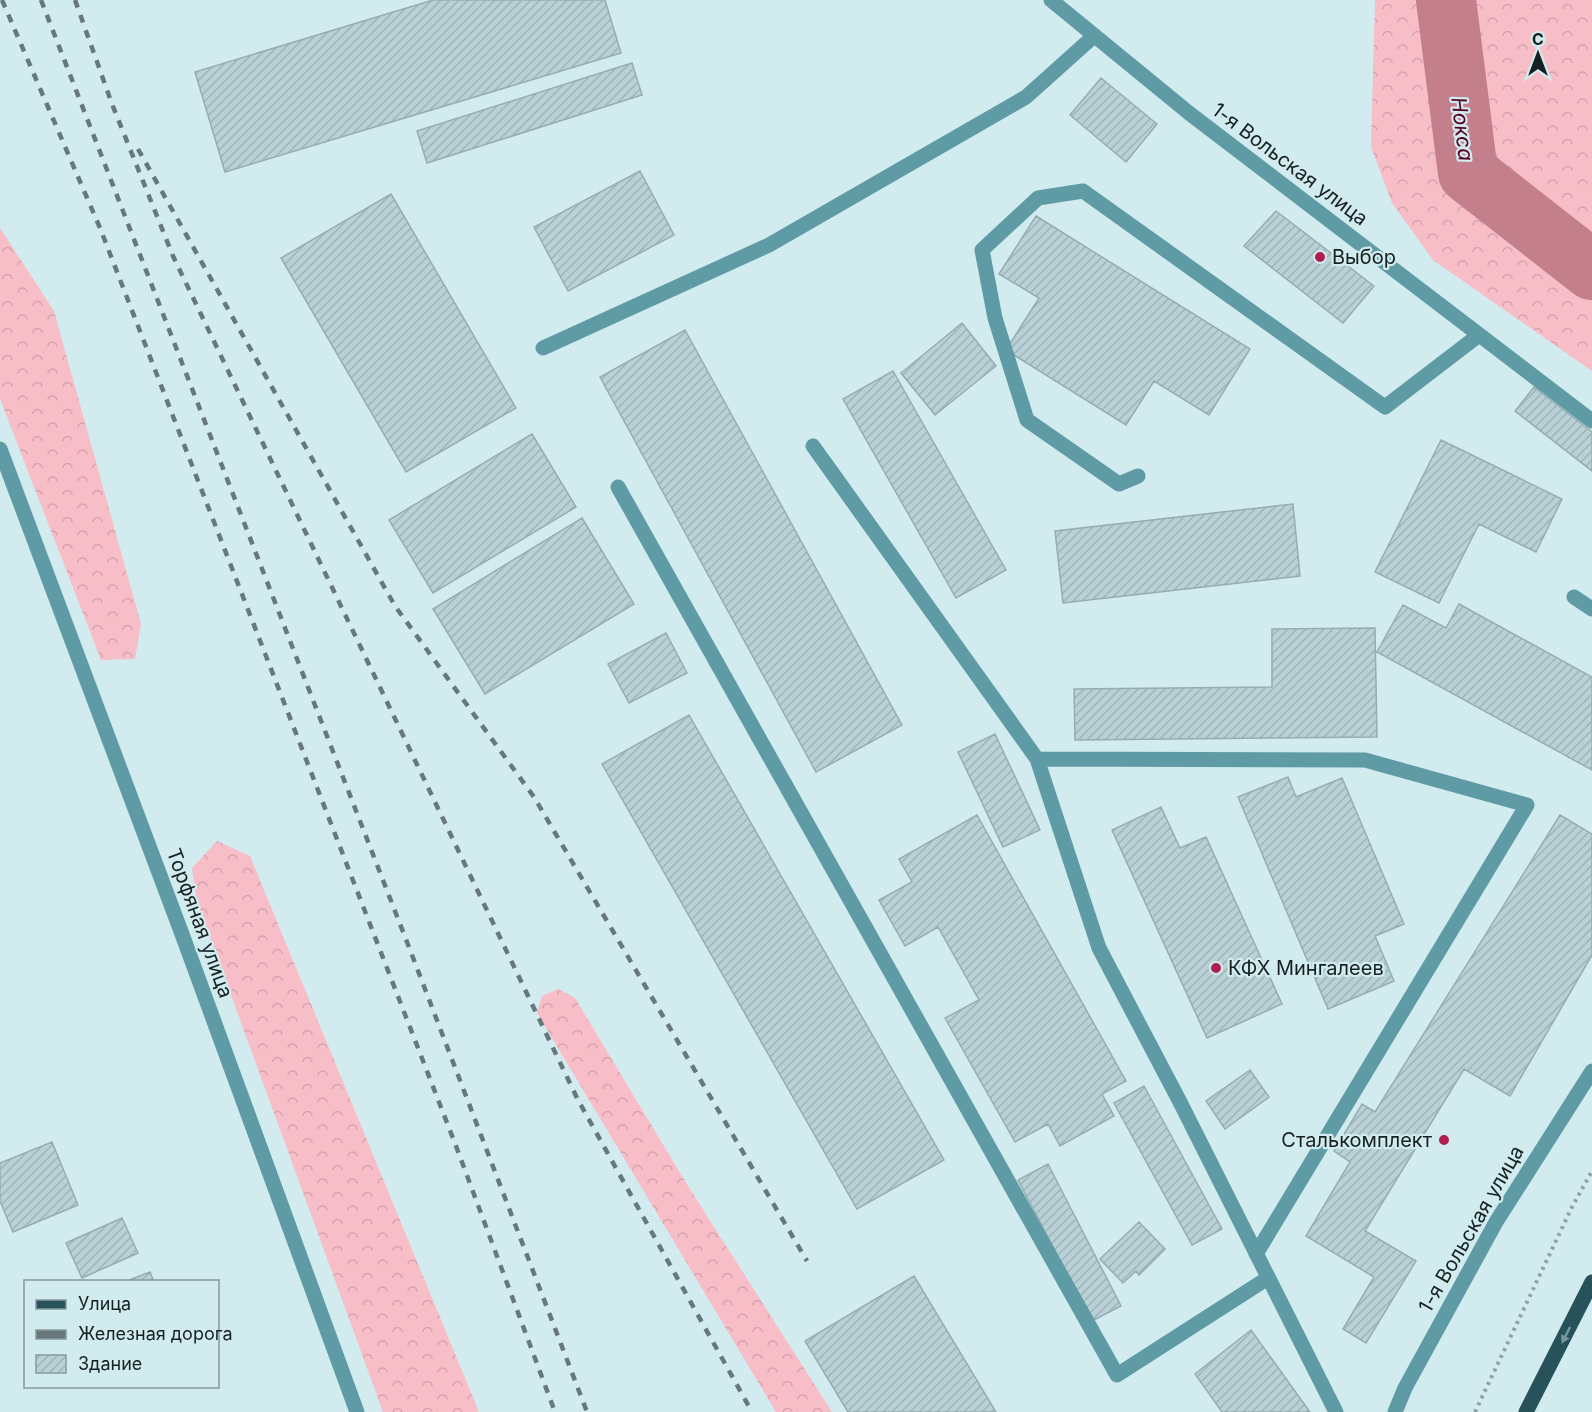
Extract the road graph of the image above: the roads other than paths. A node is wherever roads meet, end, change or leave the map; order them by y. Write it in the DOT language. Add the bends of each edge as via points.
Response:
graph roads {
  1 [pos="1054,1"];
  2 [pos="1094,36"];
  3 [pos="1479,335"];
  4 [pos="543,348"];
  5 [pos="1592,421"];
  6 [pos="813,446"];
  7 [pos="0,449"];
  8 [pos="1138,476"];
  9 [pos="618,487"];
  10 [pos="1574,597"];
  11 [pos="1592,609"];
  12 [pos="1037,759"];
  13 [pos="1592,1071"];
  14 [pos="1256,1254"];
  15 [pos="1269,1278"];
  16 [pos="1592,1282"];
  17 [pos="357,1412"];
  18 [pos="1336,1412"];
  19 [pos="1395,1412"];
  20 [pos="1526,1412"];
  1 -- 2 [label="street, 1-я Вольская улица"];
  2 -- 3 [label="street, 1-я Вольская улица"];
  2 -- 4 [label="street" via="1026,98 769,245"];
  3 -- 5 [label="street, 1-я Вольская улица"];
  3 -- 8 [label="street" via="1385,407 1083,191 1038,198 982,250 995,318 1027,420 1119,484"];
  6 -- 12 [label="street"];
  7 -- 17 [label="street, Торфяная улица"];
  9 -- 15 [label="street" via="1117,1375"];
  10 -- 11 [label="street"];
  12 -- 14 [label="street" via="1099,948"];
  12 -- 14 [label="street" via="1365,760 1527,805"];
  13 -- 19 [label="street, 1-я Вольская улица" via="1496,1222 1404,1388"];
  14 -- 15 [label="street"];
  15 -- 18 [label="street"];
  16 -- 20 [label="main road, one-way"];
}
